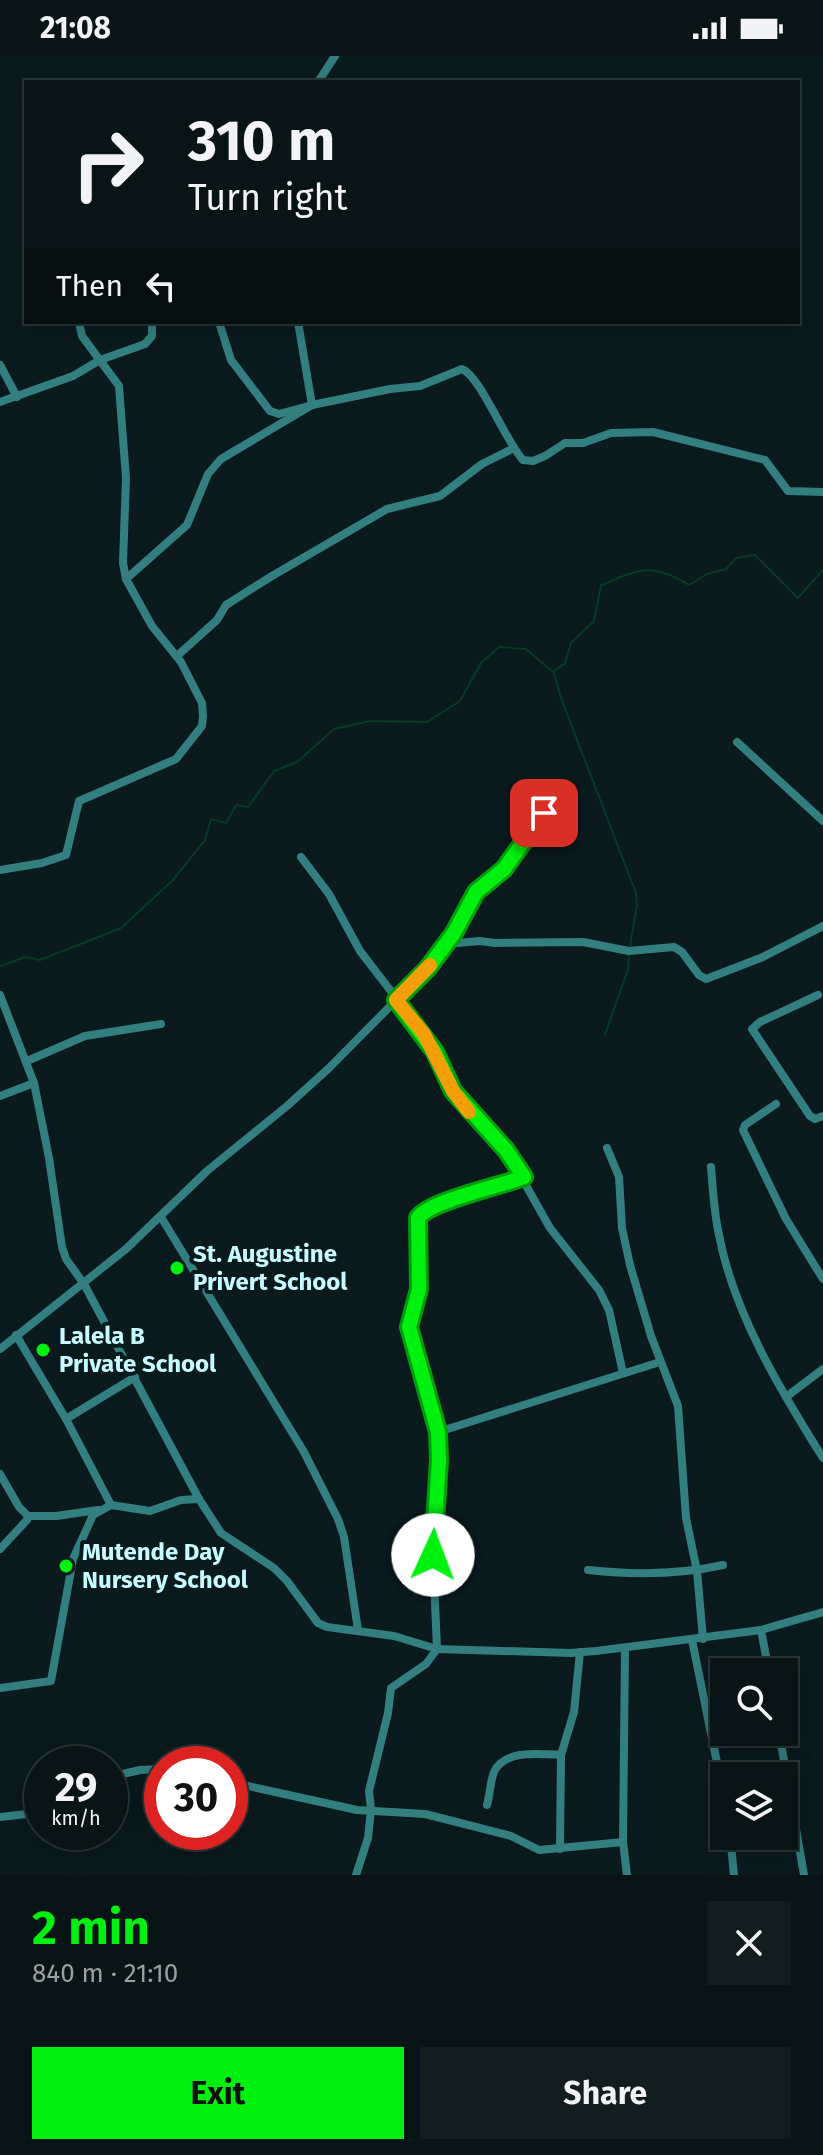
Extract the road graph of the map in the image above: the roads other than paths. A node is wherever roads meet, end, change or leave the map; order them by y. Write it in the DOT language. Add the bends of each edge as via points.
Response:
graph roads {
  1 [pos="335,56"];
  2 [pos="319,80"];
  3 [pos="79,324"];
  4 [pos="152,324"];
  5 [pos="220,324"];
  6 [pos="298,324"];
  7 [pos="100,360"];
  8 [pos="0,365"];
  9 [pos="17,397"];
  10 [pos="0,402"];
  11 [pos="312,405"];
  12 [pos="514,448"];
  13 [pos="823,492"];
  14 [pos="126,579"];
  15 [pos="177,656"];
  16 [pos="737,742"];
  17 [pos="560,791"];
  18 [pos="823,821"];
  19 [pos="301,857"];
  20 [pos="0,870"];
  21 [pos="823,926"];
  22 [pos="446,944"];
  23 [pos="0,995"];
  24 [pos="818,995"];
  25 [pos="396,1000"];
  26 [pos="161,1024"];
  27 [pos="27,1061"];
  28 [pos="34,1083"];
  29 [pos="0,1096"];
  30 [pos="776,1104"];
  31 [pos="823,1116"];
  32 [pos="607,1148"];
  33 [pos="711,1167"];
  34 [pos="524,1177"];
  35 [pos="161,1217"];
  36 [pos="823,1279"];
  37 [pos="84,1284"];
  38 [pos="16,1335"];
  39 [pos="0,1349"];
  40 [pos="660,1362"];
  41 [pos="823,1369"];
  42 [pos="623,1373"];
  43 [pos="135,1377"];
  44 [pos="786,1397"];
  45 [pos="66,1419"];
  46 [pos="438,1432"];
  47 [pos="823,1458"];
  48 [pos="0,1474"];
  49 [pos="199,1499"];
  50 [pos="111,1505"];
  51 [pos="98,1510"];
  52 [pos="28,1516"];
  53 [pos="0,1549"];
  54 [pos="723,1565"];
  55 [pos="588,1570"];
  56 [pos="697,1571"];
  57 [pos="823,1612"];
  58 [pos="358,1630"];
  59 [pos="761,1630"];
  60 [pos="703,1639"];
  61 [pos="692,1640"];
  62 [pos="625,1648"];
  63 [pos="437,1649"];
  64 [pos="580,1652"];
  65 [pos="766,1658"];
  66 [pos="0,1688"];
  67 [pos="781,1746"];
  68 [pos="561,1755"];
  69 [pos="717,1762"];
  70 [pos="248,1786"];
  71 [pos="487,1805"];
  72 [pos="371,1809"];
  73 [pos="24,1814"];
  74 [pos="0,1817"];
  75 [pos="623,1842"];
  76 [pos="560,1849"];
  77 [pos="731,1850"];
  78 [pos="356,1875"];
  79 [pos="627,1875"];
  80 [pos="734,1875"];
  81 [pos="804,1875"];
  1 -- 2 [label="street"];
  3 -- 7 [label="street"];
  4 -- 7 [label="street" via="149,341"];
  5 -- 11 [label="street" via="231,360 270,411 279,414"];
  6 -- 11 [label="street"];
  7 -- 9 [label="street"];
  7 -- 14 [label="street" via="119,386"];
  8 -- 9 [label="street"];
  9 -- 10 [label="street"];
  11 -- 12 [label="street" via="420,386 462,369 476,380"];
  11 -- 14 [label="street" via="221,459 208,474 187,525"];
  12 -- 13 [label="street" via="523,460 533,461 565,443 621,431 653,432 765,460 788,491"];
  12 -- 15 [label="street" via="440,496 387,509 272,576 226,605"];
  14 -- 15 [label="street" via="152,626"];
  15 -- 20 [label="street" via="203,708 202,726 181,753 163,767 79,801 69,851 63,857"];
  16 -- 18 [label="street"];
  17 -- 22 [label="street" via="504,869 476,892"];
  19 -- 25 [label="street"];
  21 -- 22 [label="street" via="706,979 674,947 629,951 583,942"];
  22 -- 25 [label="street"];
  23 -- 27 [label="street"];
  24 -- 31 [label="street" via="752,1029 810,1116"];
  25 -- 34 [label="street" via="430,1043 453,1091"];
  25 -- 35 [label="street" via="298,1097 207,1171"];
  26 -- 27 [label="street" via="85,1036"];
  27 -- 28 [label="street"];
  28 -- 29 [label="street"];
  28 -- 37 [label="street" via="62,1247"];
  30 -- 36 [label="street" via="743,1130 786,1219"];
  32 -- 40 [label="street" via="619,1177 630,1265"];
  33 -- 44 [label="street" via="719,1238 736,1293"];
  34 -- 42 [label="street" via="550,1228 604,1299"];
  34 -- 46 [label="street" via="418,1218 419,1289 409,1327"];
  35 -- 37 [label="street"];
  35 -- 58 [label="street" via="304,1452 338,1519"];
  37 -- 38 [label="street"];
  37 -- 43 [label="street"];
  38 -- 39 [label="street"];
  38 -- 45 [label="street"];
  40 -- 42 [label="street"];
  40 -- 56 [label="street" via="678,1406 686,1518"];
  41 -- 44 [label="street"];
  42 -- 46 [label="street"];
  43 -- 45 [label="street"];
  43 -- 49 [label="street"];
  44 -- 47 [label="street"];
  45 -- 50 [label="street"];
  46 -- 63 [label="street" via="433,1541"];
  48 -- 52 [label="street"];
  49 -- 50 [label="street" via="150,1511"];
  49 -- 58 [label="street" via="221,1533 274,1568 318,1623"];
  50 -- 51 [label="street"];
  51 -- 52 [label="street"];
  51 -- 66 [label="street" via="73,1559 51,1681"];
  52 -- 53 [label="street"];
  54 -- 56 [label="street"];
  55 -- 56 [label="street"];
  56 -- 60 [label="street"];
  57 -- 59 [label="street"];
  58 -- 63 [label="street"];
  59 -- 60 [label="street"];
  59 -- 65 [label="street"];
  60 -- 61 [label="street"];
  61 -- 62 [label="street"];
  61 -- 69 [label="street"];
  62 -- 64 [label="street"];
  62 -- 75 [label="street"];
  63 -- 64 [label="street"];
  63 -- 72 [label="street" via="426,1664 391,1688 369,1791"];
  64 -- 68 [label="street" via="574,1712"];
  67 -- 81 [label="street"];
  68 -- 71 [label="street" via="523,1754 500,1765"];
  68 -- 76 [label="street"];
  70 -- 72 [label="street" via="320,1804"];
  72 -- 76 [label="street" via="425,1814 511,1836 539,1850"];
  72 -- 78 [label="street"];
  73 -- 74 [label="street"];
  75 -- 76 [label="street"];
  75 -- 79 [label="street"];
  77 -- 80 [label="street"];
}
